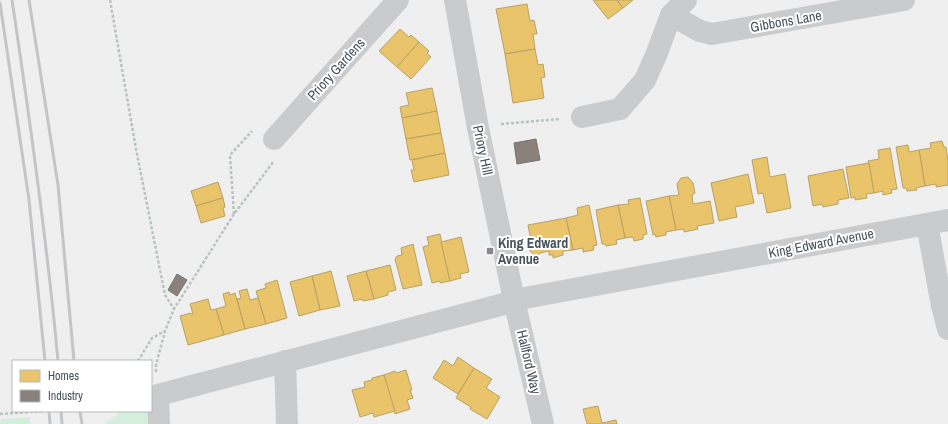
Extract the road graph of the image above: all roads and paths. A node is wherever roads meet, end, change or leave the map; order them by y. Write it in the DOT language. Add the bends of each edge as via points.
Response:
graph roads {
  1 [pos="110,0"];
  2 [pos="398,0"];
  3 [pos="455,0"];
  4 [pos="686,0"];
  5 [pos="904,0"];
  6 [pos="671,15"];
  7 [pos="582,117"];
  8 [pos="478,128"];
  9 [pos="274,139"];
  10 [pos="234,214"];
  11 [pos="938,222"];
  12 [pos="514,300"];
  13 [pos="174,309"];
  14 [pos="948,329"];
  15 [pos="165,330"];
  16 [pos="139,360"];
  17 [pos="285,361"];
  18 [pos="158,395"];
  19 [pos="30,412"];
  20 [pos="0,414"];
  21 [pos="158,424"];
  22 [pos="287,424"];
  23 [pos="543,424"];
  1 -- 13 [label="path" via="165,295"];
  2 -- 9 [label="street, Priory Gardens"];
  3 -- 8 [label="street, Priory Hill"];
  4 -- 6 [label="street"];
  5 -- 6 [label="street, Gibbons Lane" via="712,34 700,31"];
  6 -- 7 [label="street" via="645,80 620,109"];
  7 -- 8 [label="path"];
  8 -- 12 [label="street, Priory Hill"];
  9 -- 10 [label="path" via="285,147"];
  9 -- 10 [label="path" via="256,127 230,155"];
  10 -- 13 [label="path"];
  11 -- 12 [label="street, King Edward Avenue"];
  11 -- 14 [label="street" via="942,306"];
  12 -- 17 [label="street, King Edward Avenue"];
  12 -- 23 [label="street, Hallford Way"];
  13 -- 15 [label="path"];
  15 -- 16 [label="path" via="152,338"];
  15 -- 18 [label="path" via="156,365"];
  17 -- 18 [label="street, King Edward Avenue"];
  17 -- 22 [label="street"];
  18 -- 21 [label="street"];
  19 -- 20 [label="path"];
}
